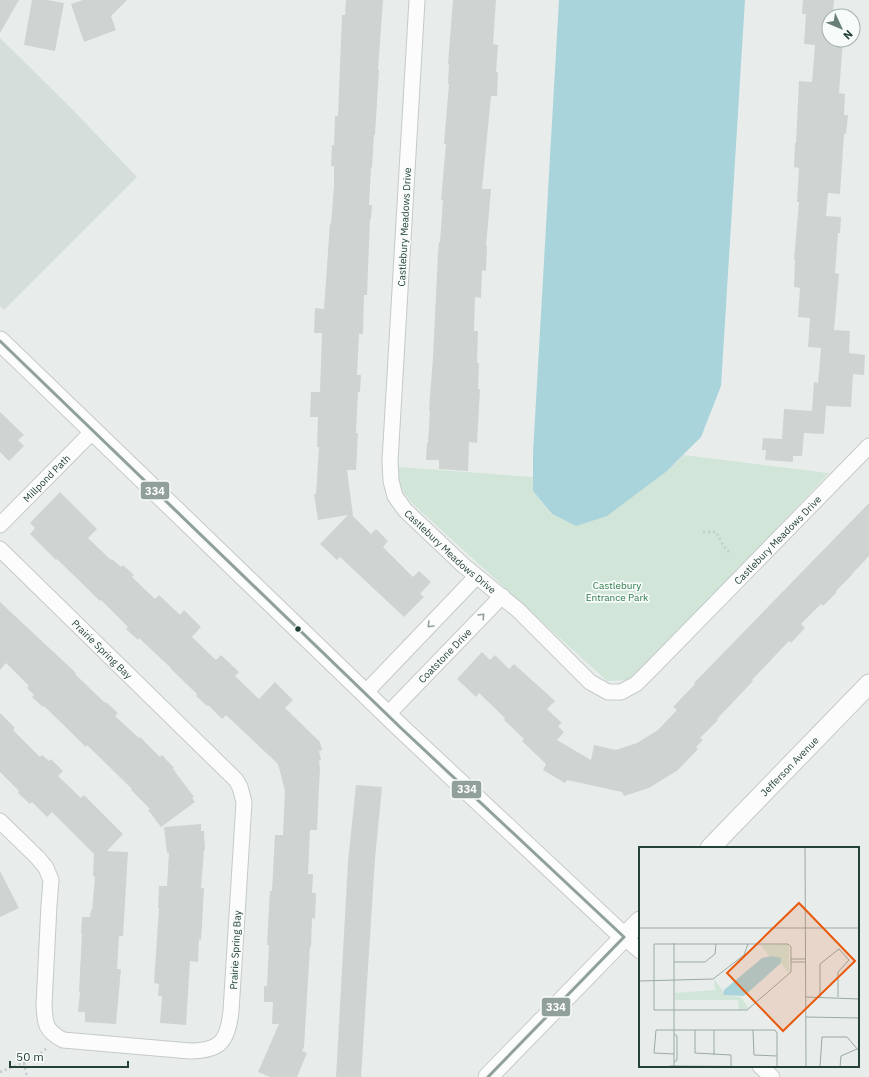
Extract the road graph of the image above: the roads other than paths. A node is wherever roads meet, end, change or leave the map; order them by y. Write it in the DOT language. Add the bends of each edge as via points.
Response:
graph roads {
  1 [pos="417,0"];
  2 [pos="0,342"];
  3 [pos="93,431"];
  4 [pos="869,446"];
  5 [pos="0,525"];
  6 [pos="0,549"];
  7 [pos="476,577"];
  8 [pos="502,596"];
  9 [pos="869,684"];
  10 [pos="364,693"];
  11 [pos="387,715"];
  12 [pos="0,821"];
  13 [pos="711,847"];
  14 [pos="639,921"];
  15 [pos="624,937"];
  16 [pos="639,950"];
  17 [pos="761,1067"];
  18 [pos="488,1077"];
  19 [pos="772,1077"];
  1 -- 7 [label="street, Castlebury Meadows Drive" via="390,461 391,481 395,496 405,510"];
  2 -- 3 [label="street"];
  3 -- 5 [label="street, Millpond Path"];
  3 -- 10 [label="street"];
  4 -- 8 [label="street, Castlebury Meadows Drive" via="636,684 621,692 608,692 590,682"];
  6 -- 12 [label="street, Prairie Spring Bay" via="236,780 240,787 244,802 230,1025 217,1046 201,1051 190,1051 63,1040 49,1030 44,1020 44,1005 51,880 38,858"];
  7 -- 8 [label="street, Castlebury Meadows Drive"];
  7 -- 10 [label="street, one-way"];
  11 -- 8 [label="street, Coatstone Drive, one-way"];
  9 -- 13 [label="street, Jefferson Avenue"];
  10 -- 11 [label="street"];
  11 -- 15 [label="street"];
  14 -- 15 [label="street"];
  15 -- 16 [label="street"];
  15 -- 18 [label="street"];
  17 -- 19 [label="street"];
}
